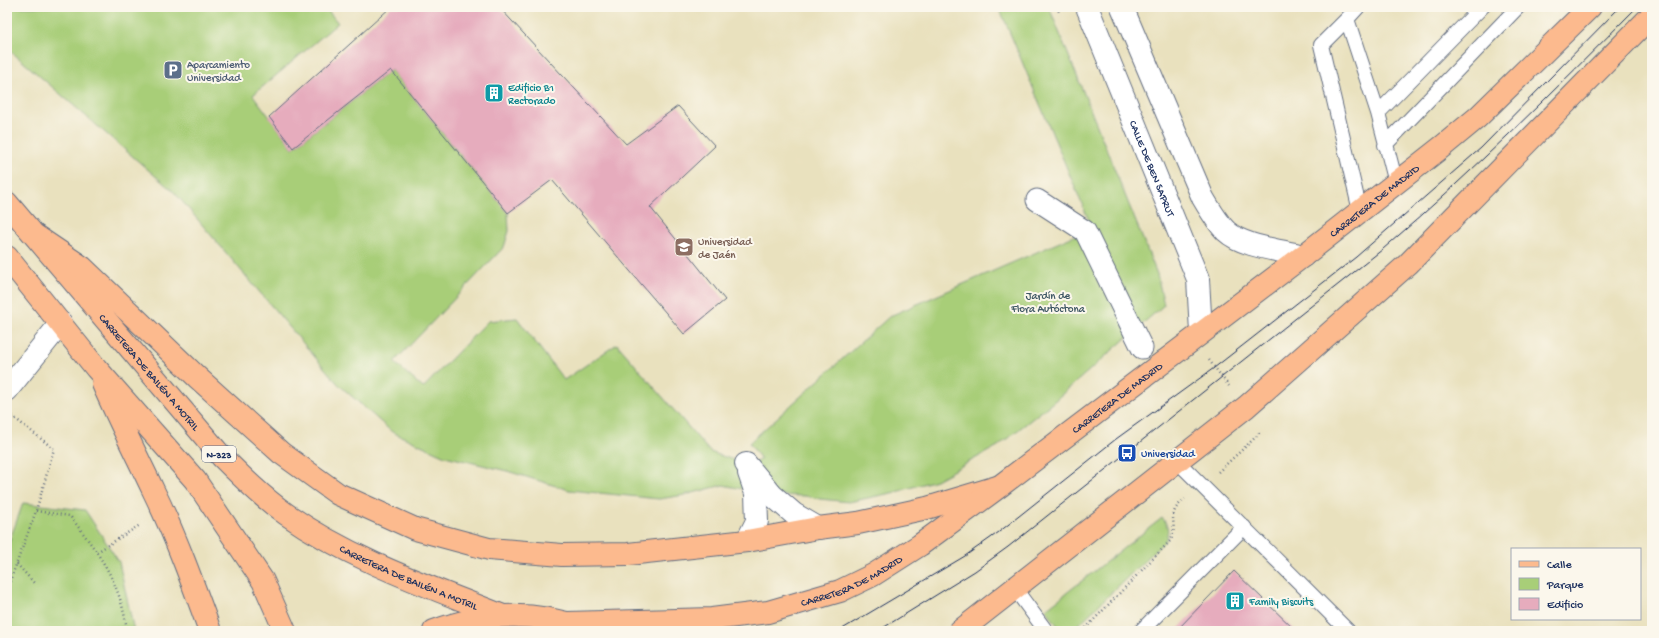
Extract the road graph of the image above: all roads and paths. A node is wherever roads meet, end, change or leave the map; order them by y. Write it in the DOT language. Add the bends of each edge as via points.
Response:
graph roads {
  1 [pos="1087,7"];
  2 [pos="1122,7"];
  3 [pos="1358,7"];
  4 [pos="1482,7"];
  5 [pos="1518,7"];
  6 [pos="1590,7"];
  7 [pos="1652,15"];
  8 [pos="1347,19"];
  9 [pos="1378,113"];
  10 [pos="1385,145"];
  11 [pos="1396,183"];
  12 [pos="1037,200"];
  13 [pos="7,203"];
  14 [pos="1360,210"];
  15 [pos="36,236"];
  16 [pos="1303,256"];
  17 [pos="7,257"];
  18 [pos="61,323"];
  19 [pos="1197,336"];
  20 [pos="1142,348"];
  21 [pos="96,368"];
  22 [pos="7,390"];
  23 [pos="1246,406"];
  24 [pos="7,412"];
  25 [pos="1178,461"];
  26 [pos="1218,472"];
  27 [pos="1000,486"];
  28 [pos="1184,500"];
  29 [pos="36,511"];
  30 [pos="142,523"];
  31 [pos="1244,527"];
  32 [pos="818,528"];
  33 [pos="747,541"];
  34 [pos="97,552"];
  35 [pos="16,564"];
  36 [pos="34,583"];
  37 [pos="7,589"];
  38 [pos="1015,589"];
  39 [pos="503,616"];
  40 [pos="567,623"];
  41 [pos="127,631"];
  42 [pos="210,631"];
  43 [pos="285,631"];
  44 [pos="434,631"];
  45 [pos="590,631"];
  46 [pos="960,631"];
  47 [pos="1046,631"];
  48 [pos="1083,631"];
  49 [pos="1141,631"];
  50 [pos="1348,631"];
  1 -- 19 [label="street, CALLE DE BEN SAPRUT" via="1198,279"];
  2 -- 16 [label="street" via="1203,198 1219,224 1228,233 1244,242"];
  3 -- 8 [label="lane"];
  4 -- 9 [label="lane"];
  5 -- 10 [label="lane"];
  6 -- 11 [label="main road, CARRETERA DE MADRID" via="1478,117"];
  7 -- 23 [label="main road" via="1408,264"];
  8 -- 9 [label="lane"];
  8 -- 14 [label="lane" via="1321,45"];
  9 -- 10 [label="lane"];
  10 -- 11 [label="lane"];
  11 -- 14 [label="main road, CARRETERA DE MADRID"];
  12 -- 20 [label="street" via="1085,231"];
  13 -- 15 [label="main road, CARRETERA DE BAILÉN A MOTRIL / N-323"];
  14 -- 16 [label="main road, CARRETERA DE MADRID"];
  15 -- 33 [label="main road" via="82,267 281,453 338,494 415,530 490,549 562,555 628,554"];
  15 -- 39 [label="main road, CARRETERA DE BAILÉN A MOTRIL / N-323" via="222,457 250,485 285,513 348,552"];
  16 -- 19 [label="main road, CARRETERA DE MADRID"];
  17 -- 18 [label="main road"];
  18 -- 21 [label="main road"];
  18 -- 22 [label="street"];
  19 -- 23 [label="path"];
  19 -- 27 [label="main road, CARRETERA DE MADRID"];
  21 -- 42 [label="main road" via="185,561"];
  21 -- 43 [label="main road" via="195,480 263,581"];
  23 -- 25 [label="main road"];
  23 -- 26 [label="path" via="1260,429 1258,435"];
  24 -- 29 [label="path" via="54,449"];
  25 -- 31 [label="lane"];
  25 -- 38 [label="main road"];
  27 -- 32 [label="main road" via="928,508 858,523"];
  27 -- 40 [label="main road, CARRETERA DE MADRID" via="920,545 873,575 840,591 768,612 712,619"];
  28 -- 48 [label="path" via="1175,507 1175,532 1171,540"];
  29 -- 34 [label="path" via="70,516"];
  29 -- 35 [label="path"];
  30 -- 34 [label="path"];
  31 -- 49 [label="lane"];
  31 -- 50 [label="lane"];
  32 -- 33 [label="main road"];
  32 -- 33 [label="street" via="794,514 772,495 746,464 756,493 758,521"];
  34 -- 41 [label="path" via="114,580 125,613"];
  35 -- 36 [label="path"];
  35 -- 37 [label="path"];
  38 -- 46 [label="main road"];
  38 -- 47 [label="lane"];
  39 -- 40 [label="main road" via="535,617"];
  39 -- 44 [label="main road" via="468,620"];
  40 -- 45 [label="main road"];
}
